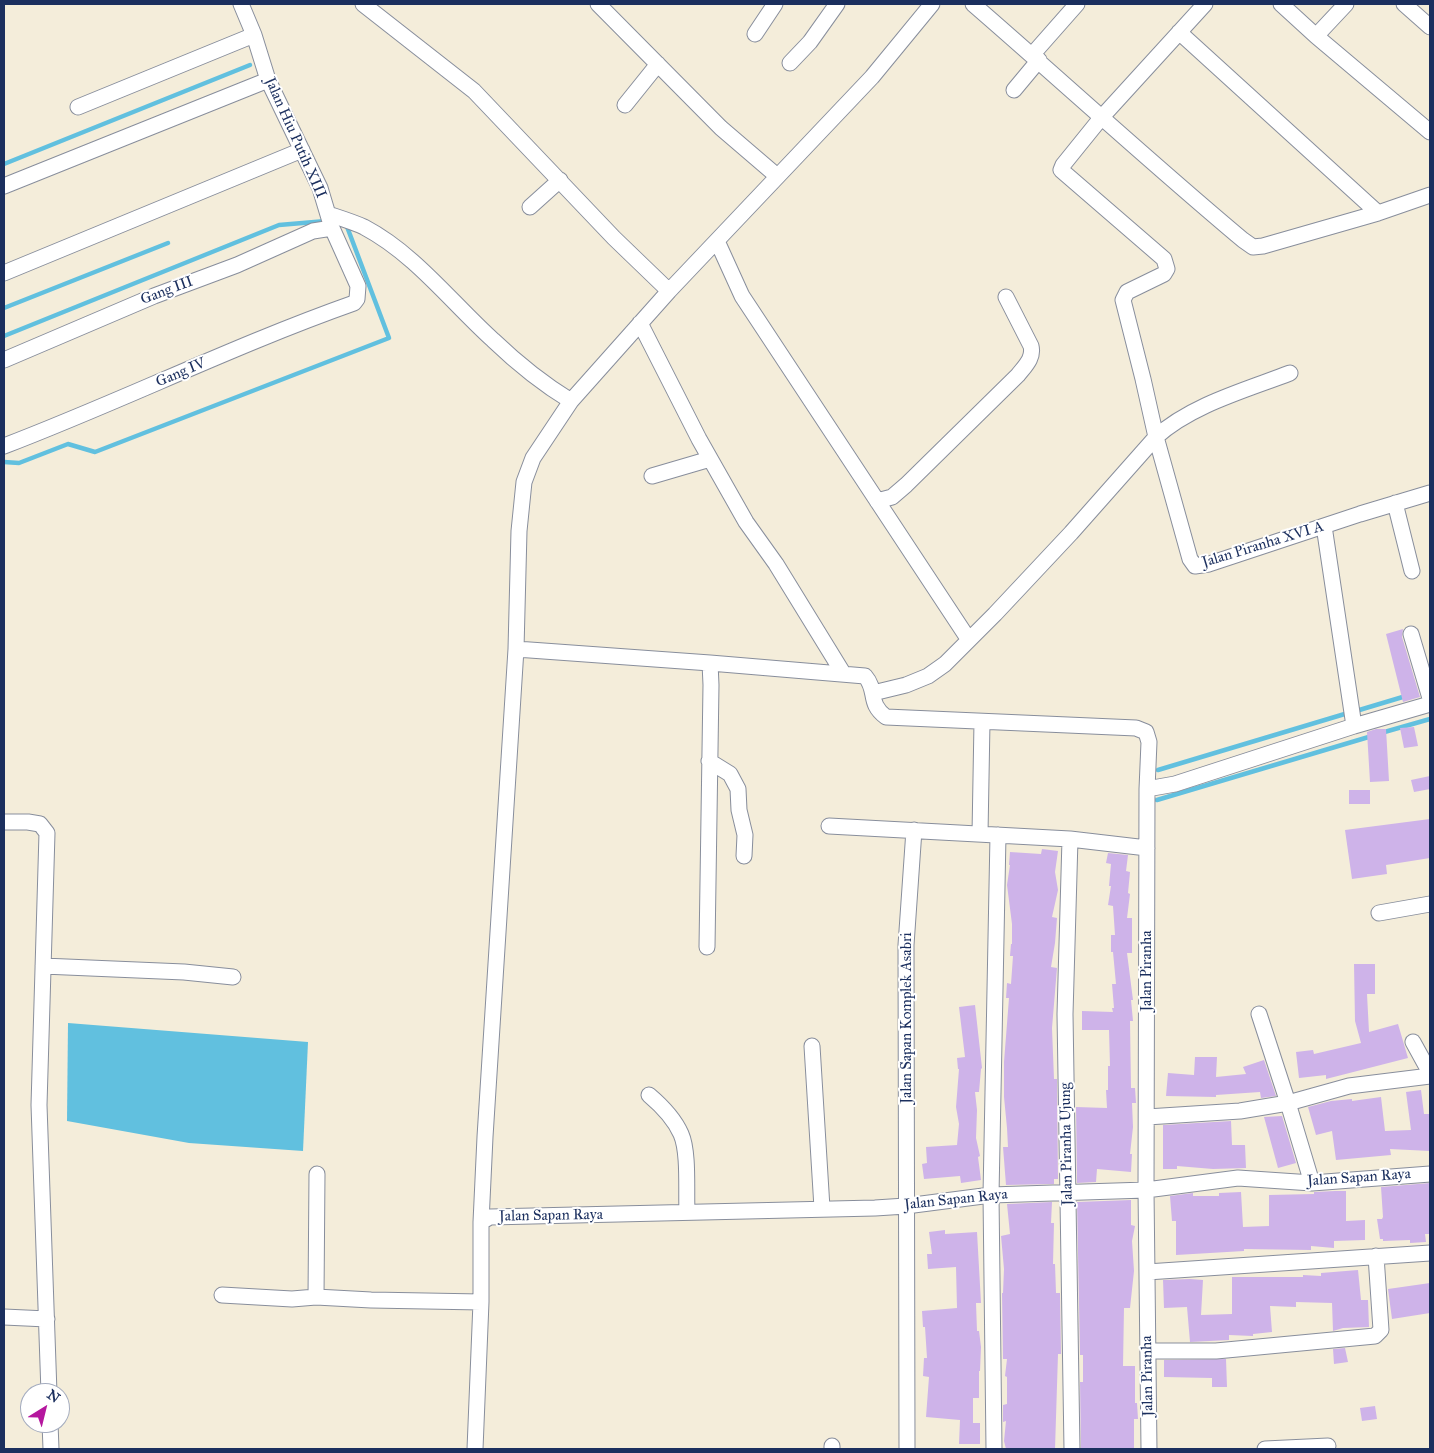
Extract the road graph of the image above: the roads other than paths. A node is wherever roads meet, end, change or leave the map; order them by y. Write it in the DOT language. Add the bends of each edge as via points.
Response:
graph roads {
  1 [pos="241,4"];
  2 [pos="362,4"];
  3 [pos="598,4"];
  4 [pos="775,4"];
  5 [pos="837,4"];
  6 [pos="932,4"];
  7 [pos="973,4"];
  8 [pos="1077,4"];
  9 [pos="1204,4"];
  10 [pos="1281,4"];
  11 [pos="1346,4"];
  12 [pos="1404,4"];
  13 [pos="1430,27"];
  14 [pos="1179,32"];
  15 [pos="755,34"];
  16 [pos="254,35"];
  17 [pos="1316,36"];
  18 [pos="1035,58"];
  19 [pos="790,63"];
  20 [pos="658,64"];
  21 [pos="268,80"];
  22 [pos="1014,90"];
  23 [pos="625,105"];
  24 [pos="78,107"];
  25 [pos="1101,118"];
  26 [pos="1430,132"];
  27 [pos="302,150"];
  28 [pos="777,176"];
  29 [pos="560,180"];
  30 [pos="4,186"];
  31 [pos="1430,195"];
  32 [pos="530,208"];
  33 [pos="1378,213"];
  34 [pos="330,221"];
  35 [pos="717,241"];
  36 [pos="4,273"];
  37 [pos="669,291"];
  38 [pos="1006,297"];
  39 [pos="357,299"];
  40 [pos="640,323"];
  41 [pos="4,360"];
  42 [pos="1290,374"];
  43 [pos="571,401"];
  44 [pos="1156,438"];
  45 [pos="4,446"];
  46 [pos="710,459"];
  47 [pos="652,476"];
  48 [pos="1430,493"];
  49 [pos="877,501"];
  50 [pos="1394,504"];
  51 [pos="1324,526"];
  52 [pos="1412,572"];
  53 [pos="1411,634"];
  54 [pos="969,640"];
  55 [pos="516,650"];
  56 [pos="710,663"];
  57 [pos="843,673"];
  58 [pos="873,693"];
  59 [pos="1430,698"];
  60 [pos="1430,704"];
  61 [pos="982,722"];
  62 [pos="1354,726"];
  63 [pos="709,761"];
  64 [pos="1147,789"];
  65 [pos="4,822"];
  66 [pos="829,826"];
  67 [pos="914,830"];
  68 [pos="980,834"];
  69 [pos="998,835"];
  70 [pos="1070,839"];
  71 [pos="1147,848"];
  72 [pos="744,856"];
  73 [pos="1430,904"];
  74 [pos="1379,913"];
  75 [pos="707,947"];
  76 [pos="43,966"];
  77 [pos="233,977"];
  78 [pos="1259,1014"];
  79 [pos="1414,1042"];
  80 [pos="812,1046"];
  81 [pos="1430,1075"];
  82 [pos="649,1095"];
  83 [pos="1288,1103"];
  84 [pos="1147,1116"];
  85 [pos="317,1174"];
  86 [pos="1430,1174"];
  87 [pos="1312,1183"];
  88 [pos="1146,1190"];
  89 [pos="1068,1193"];
  90 [pos="991,1195"];
  91 [pos="906,1206"];
  92 [pos="822,1208"];
  93 [pos="687,1211"];
  94 [pos="482,1222"];
  95 [pos="1430,1253"];
  96 [pos="1376,1256"];
  97 [pos="1147,1272"];
  98 [pos="222,1295"];
  99 [pos="316,1297"];
  100 [pos="482,1302"];
  101 [pos="4,1317"];
  102 [pos="47,1319"];
  103 [pos="1148,1350"];
  104 [pos="50,1383"];
  105 [pos="50,1433"];
  106 [pos="1328,1446"];
  107 [pos="51,1449"];
  108 [pos="475,1449"];
  109 [pos="907,1449"];
  110 [pos="994,1449"];
  111 [pos="1072,1449"];
  112 [pos="1149,1449"];
  113 [pos="1264,1449"];
  1 -- 16 [label="street, Jalan Hiu Putih XIII"];
  2 -- 29 [label="street" via="474,91"];
  3 -- 20 [label="street"];
  4 -- 15 [label="street"];
  5 -- 19 [label="street" via="810,42"];
  6 -- 28 [label="street" via="872,77"];
  7 -- 18 [label="street"];
  8 -- 18 [label="street"];
  9 -- 14 [label="street"];
  10 -- 17 [label="street"];
  11 -- 17 [label="street"];
  12 -- 13 [label="street"];
  14 -- 25 [label="street"];
  14 -- 33 [label="street"];
  16 -- 21 [label="street, Jalan Hiu Putih XIII"];
  16 -- 24 [label="street"];
  17 -- 26 [label="street"];
  18 -- 22 [label="street"];
  18 -- 25 [label="street"];
  20 -- 23 [label="street"];
  20 -- 28 [label="street" via="721,128"];
  21 -- 27 [label="street, Jalan Hiu Putih XIII"];
  21 -- 30 [label="street"];
  25 -- 33 [label="street" via="1253,246 1263,246"];
  25 -- 44 [label="street" via="1061,170 1166,264 1164,274 1127,292 1123,300"];
  27 -- 34 [label="street, Jalan Hiu Putih XIII" via="320,188"];
  27 -- 36 [label="street"];
  28 -- 35 [label="street"];
  29 -- 32 [label="street"];
  29 -- 37 [label="street"];
  31 -- 33 [label="street"];
  34 -- 39 [label="street, Jalan Hiu Putih XIII" via="358,286"];
  34 -- 41 [label="street, Gang III" via="238,265 154,296"];
  34 -- 43 [label="street" via="362,227 397,250 435,282 492,340"];
  35 -- 37 [label="street"];
  35 -- 49 [label="street" via="742,296"];
  37 -- 40 [label="street"];
  38 -- 49 [label="street" via="1031,346 1030,359 1018,375 906,485 892,497"];
  39 -- 45 [label="street, Gang IV"];
  40 -- 43 [label="street"];
  40 -- 46 [label="street"];
  42 -- 44 [label="street" via="1191,413"];
  43 -- 55 [label="street" via="533,458 524,482 519,531"];
  44 -- 51 [label="street, Jalan Piranha XVI A" via="1190,559 1196,566"];
  44 -- 54 [label="street"];
  46 -- 47 [label="street"];
  46 -- 57 [label="street" via="746,522 776,564"];
  48 -- 50 [label="street, Jalan Piranha XVI A"];
  49 -- 54 [label="street"];
  50 -- 51 [label="street, Jalan Piranha XVI A"];
  50 -- 52 [label="street"];
  51 -- 62 [label="street"];
  53 -- 59 [label="street"];
  54 -- 58 [label="street" via="928,676"];
  55 -- 56 [label="street"];
  55 -- 94 [label="street"];
  56 -- 57 [label="street"];
  56 -- 63 [label="street"];
  57 -- 58 [label="street" via="865,676"];
  58 -- 61 [label="street" via="877,710 886,717"];
  60 -- 62 [label="street"];
  61 -- 64 [label="street, Jalan Piranha" via="1136,728 1146,732 1149,742"];
  61 -- 68 [label="street"];
  62 -- 64 [label="street" via="1175,784"];
  63 -- 72 [label="street" via="730,774 738,788 745,835"];
  63 -- 75 [label="street"];
  64 -- 71 [label="street, Jalan Piranha"];
  65 -- 76 [label="street" via="40,824 46,833"];
  66 -- 67 [label="street"];
  67 -- 68 [label="street"];
  67 -- 91 [label="street, Jalan Sapan Komplek Asabri" via="906,945"];
  68 -- 69 [label="street"];
  69 -- 70 [label="street"];
  69 -- 90 [label="street"];
  70 -- 71 [label="street"];
  70 -- 89 [label="street, Jalan Piranha Ujung" via="1065,1014"];
  71 -- 84 [label="street, Jalan Piranha"];
  73 -- 74 [label="street"];
  76 -- 77 [label="street"];
  76 -- 102 [label="street" via="39,1105"];
  78 -- 83 [label="street"];
  79 -- 81 [label="street"];
  80 -- 92 [label="street"];
  81 -- 83 [label="street" via="1349,1086"];
  82 -- 93 [label="street" via="661,1105 682,1136"];
  83 -- 84 [label="street" via="1240,1111"];
  83 -- 87 [label="street"];
  84 -- 88 [label="street, Jalan Piranha"];
  85 -- 99 [label="street"];
  86 -- 87 [label="street, Jalan Sapan Raya"];
  87 -- 88 [label="street, Jalan Sapan Raya" via="1238,1178"];
  88 -- 89 [label="street, Jalan Sapan Raya"];
  88 -- 97 [label="street, Jalan Piranha"];
  89 -- 90 [label="street, Jalan Sapan Raya"];
  89 -- 111 [label="street, Jalan Piranha Ujung"];
  90 -- 91 [label="street, Jalan Sapan Raya"];
  90 -- 110 [label="street"];
  91 -- 92 [label="street, Jalan Sapan Raya"];
  91 -- 109 [label="street, Jalan Sapan Komplek Asabri"];
  92 -- 93 [label="street, Jalan Sapan Raya"];
  93 -- 94 [label="street, Jalan Sapan Raya" via="490,1217"];
  94 -- 100 [label="street"];
  95 -- 96 [label="street"];
  96 -- 97 [label="street"];
  96 -- 103 [label="street" via="1381,1330 1375,1336 1216,1351"];
  97 -- 103 [label="street, Jalan Piranha"];
  98 -- 99 [label="street" via="292,1299"];
  99 -- 100 [label="street"];
  100 -- 108 [label="street"];
  101 -- 102 [label="street"];
  102 -- 104 [label="street"];
  103 -- 112 [label="street, Jalan Piranha"];
  105 -- 107 [label="street"];
  106 -- 113 [label="street"];
}
